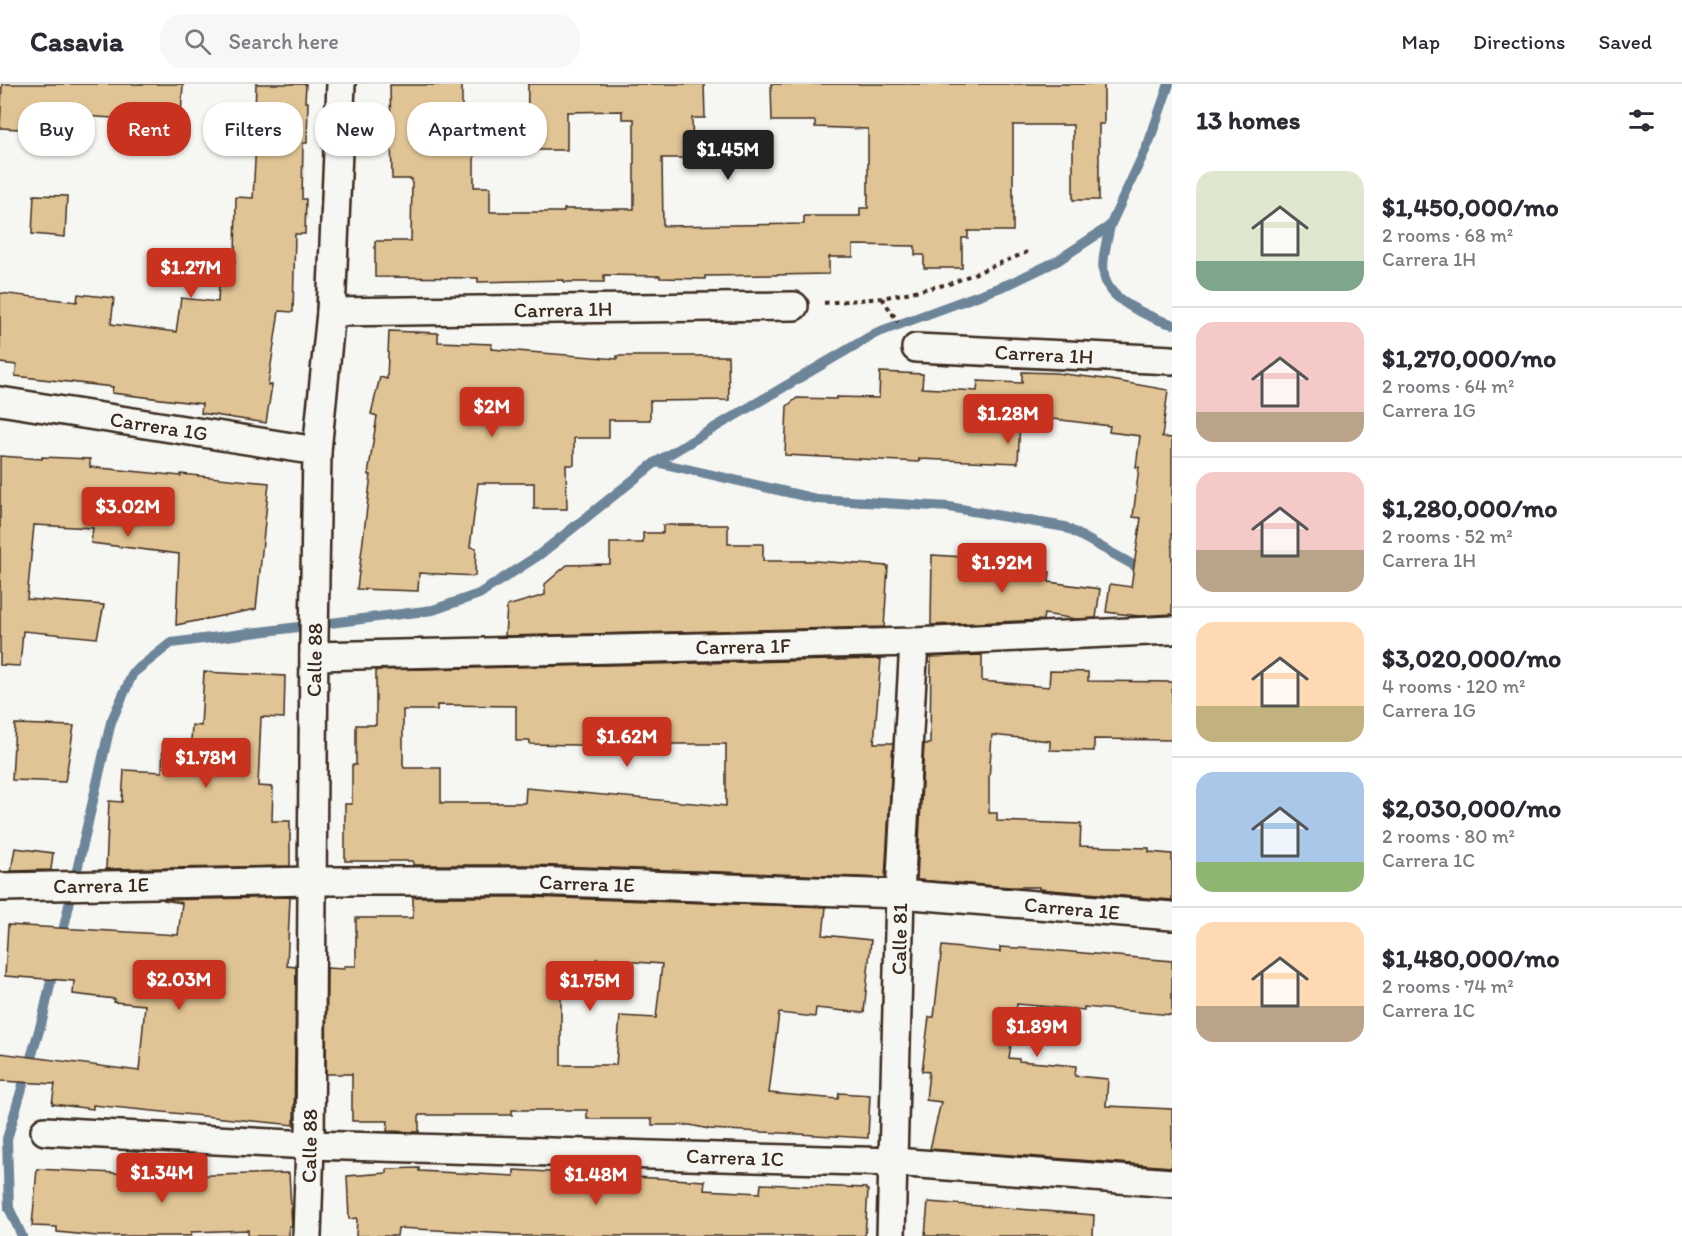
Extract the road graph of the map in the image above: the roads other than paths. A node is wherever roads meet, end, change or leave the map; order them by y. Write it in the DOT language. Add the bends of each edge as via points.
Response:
graph roads {
  1 [pos="341,84"];
  2 [pos="794,306"];
  3 [pos="332,312"];
  4 [pos="915,348"];
  5 [pos="1172,360"];
  6 [pos="0,401"];
  7 [pos="317,451"];
  8 [pos="1172,630"];
  9 [pos="914,642"];
  10 [pos="314,648"];
  11 [pos="312,882"];
  12 [pos="10,887"];
  13 [pos="900,894"];
  14 [pos="1172,916"];
  15 [pos="45,1131"];
  16 [pos="310,1144"];
  17 [pos="894,1162"];
  18 [pos="1172,1183"];
  19 [pos="307,1236"];
  20 [pos="891,1236"];
  1 -- 3 [label="street, Calle 88"];
  2 -- 3 [label="street, Carrera 1H"];
  3 -- 7 [label="street, Calle 88"];
  4 -- 5 [label="street, Carrera 1H"];
  6 -- 7 [label="street, Carrera 1G"];
  7 -- 10 [label="street, Calle 88"];
  8 -- 9 [label="street, Carrera 1F"];
  9 -- 10 [label="street, Carrera 1F"];
  9 -- 13 [label="street, Calle 81"];
  10 -- 11 [label="street, Calle 88"];
  11 -- 12 [label="street, Carrera 1E"];
  11 -- 13 [label="street, Carrera 1E" via="530,881"];
  11 -- 16 [label="street, Calle 88"];
  13 -- 14 [label="street, Carrera 1E"];
  13 -- 17 [label="street, Calle 81"];
  15 -- 16 [label="street, Carrera 1C"];
  16 -- 17 [label="street, Carrera 1C"];
  16 -- 19 [label="street, Calle 88"];
  17 -- 18 [label="street, Carrera 1C"];
  17 -- 20 [label="street, Calle 81"];
}
